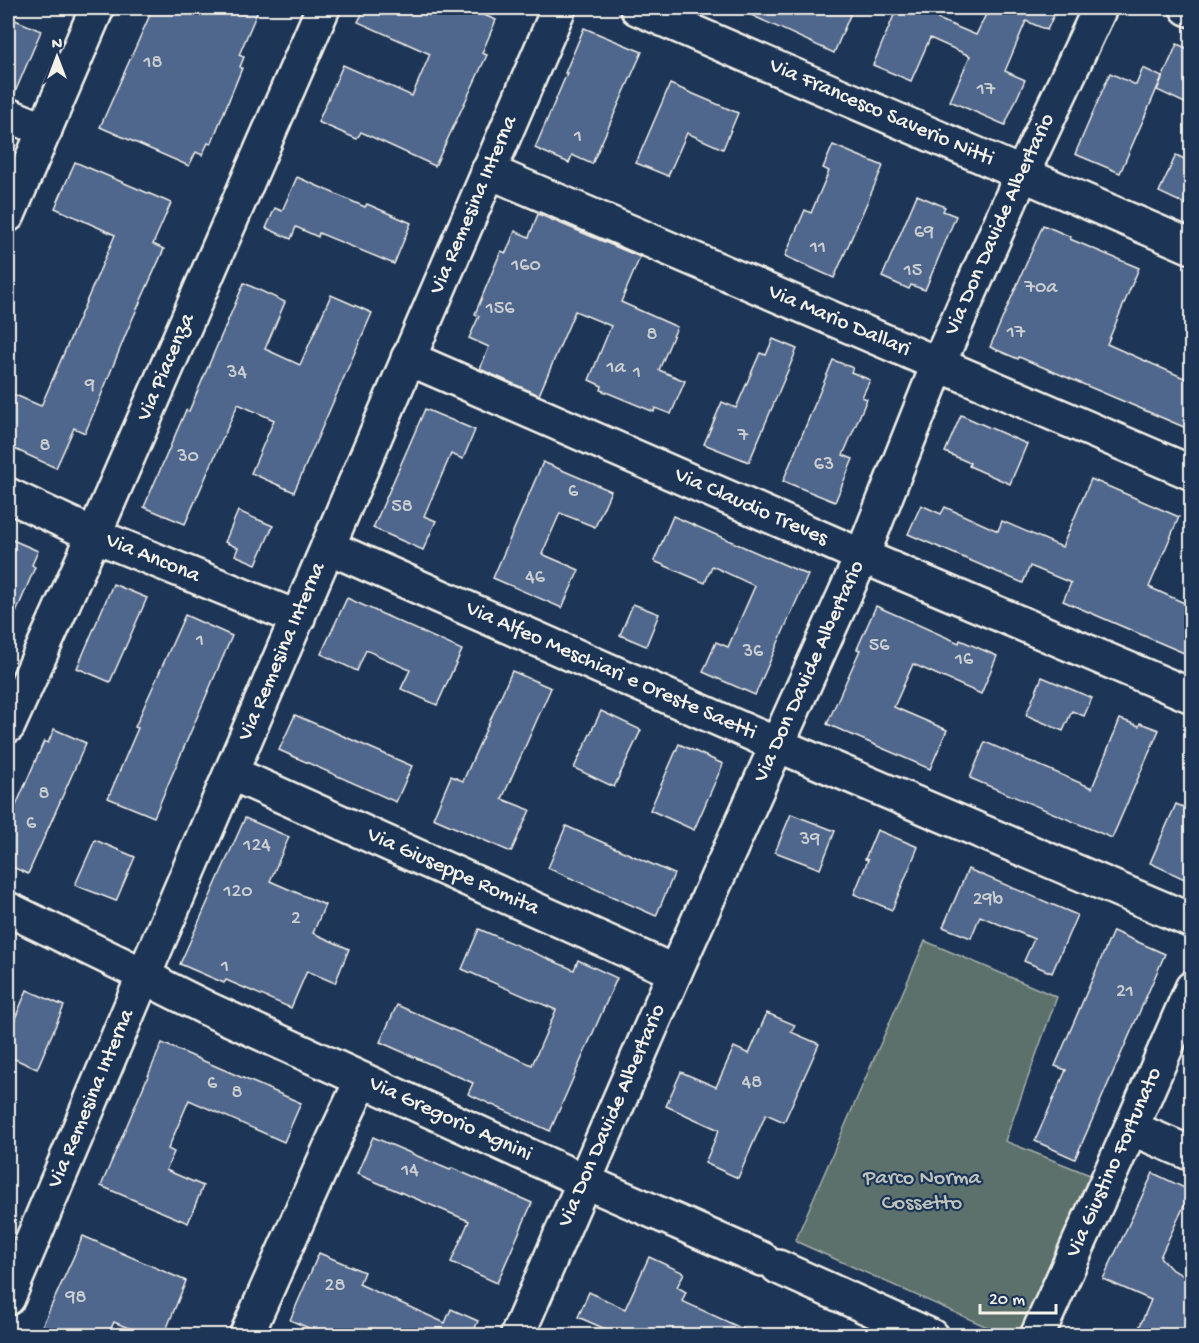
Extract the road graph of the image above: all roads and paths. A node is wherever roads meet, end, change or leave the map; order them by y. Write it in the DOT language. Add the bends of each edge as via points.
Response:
graph roads {
  1 [pos="97,8"];
  2 [pos="323,8"];
  3 [pos="559,8"];
  4 [pos="637,8"];
  5 [pos="1100,8"];
  6 [pos="1187,8"];
  7 [pos="1191,10"];
  8 [pos="8,115"];
  9 [pos="45,130"];
  10 [pos="488,171"];
  11 [pos="1022,174"];
  12 [pos="8,215"];
  13 [pos="1191,247"];
  14 [pos="408,358"];
  15 [pos="938,365"];
  16 [pos="1191,473"];
  17 [pos="8,495"];
  18 [pos="94,535"];
  19 [pos="328,547"];
  20 [pos="862,556"];
  21 [pos="298,618"];
  22 [pos="1191,696"];
  23 [pos="8,726"];
  24 [pos="778,745"];
  25 [pos="231,773"];
  26 [pos="8,909"];
  27 [pos="1191,921"];
  28 [pos="675,972"];
  29 [pos="144,975"];
  30 [pos="1191,988"];
  31 [pos="362,1080"];
  32 [pos="1131,1128"];
  33 [pos="1191,1155"];
  34 [pos="584,1181"];
  35 [pos="8,1298"];
  36 [pos="246,1335"];
  37 [pos="517,1335"];
  38 [pos="931,1335"];
  39 [pos="1037,1335"];
  1 -- 9 [label="street"];
  2 -- 18 [label="street, Via Piacenza"];
  3 -- 10 [label="street, Via Remesina Interna"];
  4 -- 11 [label="street, Via Francesco Saverio Nitti"];
  5 -- 11 [label="street, Via Don Davide Albertario"];
  6 -- 7 [label="street"];
  8 -- 9 [label="street"];
  9 -- 12 [label="street"];
  10 -- 14 [label="street, Via Remesina Interna"];
  10 -- 15 [label="street, Via Mario Dallari"];
  11 -- 13 [label="street, Via Francesco Saverio Nitti"];
  11 -- 15 [label="street, Via Don Davide Albertario"];
  14 -- 19 [label="street, Via Remesina Interna"];
  14 -- 20 [label="street, Via Claudio Treves"];
  15 -- 16 [label="street, Via Mario Dallari"];
  15 -- 20 [label="street, Via Don Davide Albertario"];
  17 -- 18 [label="street, Via Ancona"];
  18 -- 21 [label="street, Via Ancona"];
  18 -- 23 [label="street, Via Piacenza"];
  19 -- 21 [label="street, Via Remesina Interna"];
  19 -- 24 [label="street, Via Alfeo Meschiari e Oreste Saetti"];
  20 -- 22 [label="street, Via Claudio Treves"];
  20 -- 24 [label="street, Via Don Davide Albertario"];
  21 -- 25 [label="street, Via Remesina Interna"];
  24 -- 27 [label="street, Via Alfeo Meschiari e Oreste Saetti"];
  24 -- 28 [label="street, Via Don Davide Albertario"];
  25 -- 28 [label="street, Via Giuseppe Romita"];
  25 -- 29 [label="street, Via Remesina Interna"];
  26 -- 29 [label="street, Via Gregorio Agnini"];
  28 -- 34 [label="street, Via Don Davide Albertario"];
  29 -- 31 [label="street, Via Gregorio Agnini"];
  29 -- 35 [label="street, Via Remesina Interna"];
  30 -- 32 [label="street, Via Giustino Fortunato"];
  31 -- 34 [label="street, Via Gregorio Agnini"];
  31 -- 36 [label="street"];
  32 -- 33 [label="street"];
  32 -- 39 [label="street, Via Giustino Fortunato"];
  34 -- 37 [label="street, Via Don Davide Albertario"];
  34 -- 38 [label="street, Via Gregorio Agnini"];
}
